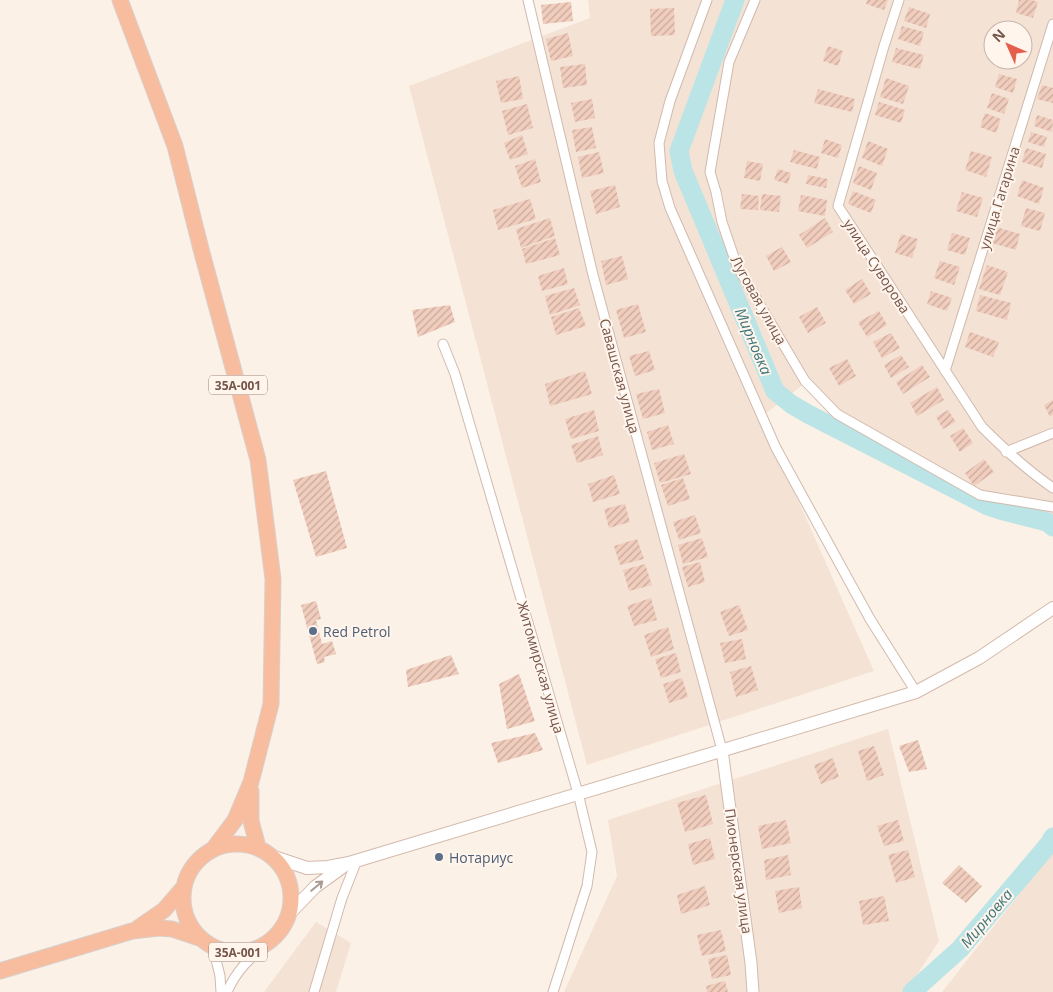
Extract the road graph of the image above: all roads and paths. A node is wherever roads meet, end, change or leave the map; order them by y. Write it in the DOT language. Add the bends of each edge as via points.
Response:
graph roads {
  1 [pos="120,0"];
  2 [pos="528,0"];
  3 [pos="707,0"];
  4 [pos="755,0"];
  5 [pos="899,0"];
  6 [pos="1053,24"];
  7 [pos="443,344"];
  8 [pos="945,371"];
  9 [pos="1053,433"];
  10 [pos="1006,452"];
  11 [pos="1053,488"];
  12 [pos="1053,507"];
  13 [pos="1053,608"];
  14 [pos="916,692"];
  15 [pos="722,750"];
  16 [pos="251,782"];
  17 [pos="578,793"];
  18 [pos="258,847"];
  19 [pos="214,848"];
  20 [pos="274,857"];
  21 [pos="353,861"];
  22 [pos="183,888"];
  23 [pos="289,914"];
  24 [pos="132,931"];
  25 [pos="199,938"];
  26 [pos="266,944"];
  27 [pos="213,947"];
  28 [pos="0,970"];
  29 [pos="221,992"];
  30 [pos="227,992"];
  31 [pos="314,992"];
  32 [pos="553,992"];
  33 [pos="753,992"];
  1 -- 16 [label="highway, 35А-001" via="175,146 258,460 273,579 271,704"];
  2 -- 15 [label="street, Савашская улица" via="593,275"];
  3 -- 14 [label="street" via="670,101 659,143 662,181 670,208 776,448 870,619"];
  4 -- 12 [label="street, Луговая улица" via="729,62 710,172 737,266 804,381 837,414 980,495"];
  5 -- 8 [label="street, улица Суворова" via="838,206"];
  6 -- 8 [label="street, улица Гагарина"];
  7 -- 17 [label="street, Житомирская улица" via="455,374"];
  8 -- 10 [label="street, улица Суворова" via="982,427"];
  9 -- 10 [label="street"];
  10 -- 11 [label="street, улица Суворова"];
  13 -- 14 [label="main road" via="980,658"];
  14 -- 15 [label="main road"];
  15 -- 17 [label="main road"];
  15 -- 33 [label="street, Пионерская улица"];
  16 -- 18 [label="highway, 35А-001" via="251,821"];
  16 -- 19 [label="highway, 35А-001" via="235,820"];
  17 -- 21 [label="main road"];
  17 -- 32 [label="street, Житомирская улица" via="592,852 587,886"];
  18 -- 19 [label="highway, 35А-001" via="236,843"];
  18 -- 20 [label="highway, 35А-001"];
  19 -- 22 [label="highway, 35А-001" via="189,871"];
  20 -- 21 [label="main road" via="307,868"];
  20 -- 23 [label="highway, 35А-001" via="290,883 292,899"];
  23 -- 21 [label="main road, one-way" via="315,887"];
  21 -- 31 [label="street"];
  22 -- 24 [label="highway, 35А-001" via="164,910"];
  22 -- 25 [label="highway, 35А-001" via="183,906 188,923"];
  23 -- 26 [label="highway, 35А-001" via="280,931"];
  24 -- 25 [label="highway, 35А-001" via="172,929"];
  24 -- 28 [label="highway, 35А-001"];
  25 -- 27 [label="highway, 35А-001"];
  26 -- 27 [label="highway, 35А-001" via="249,951 231,952"];
  26 -- 30 [label="street" via="236,974"];
  27 -- 29 [label="street"];
}
